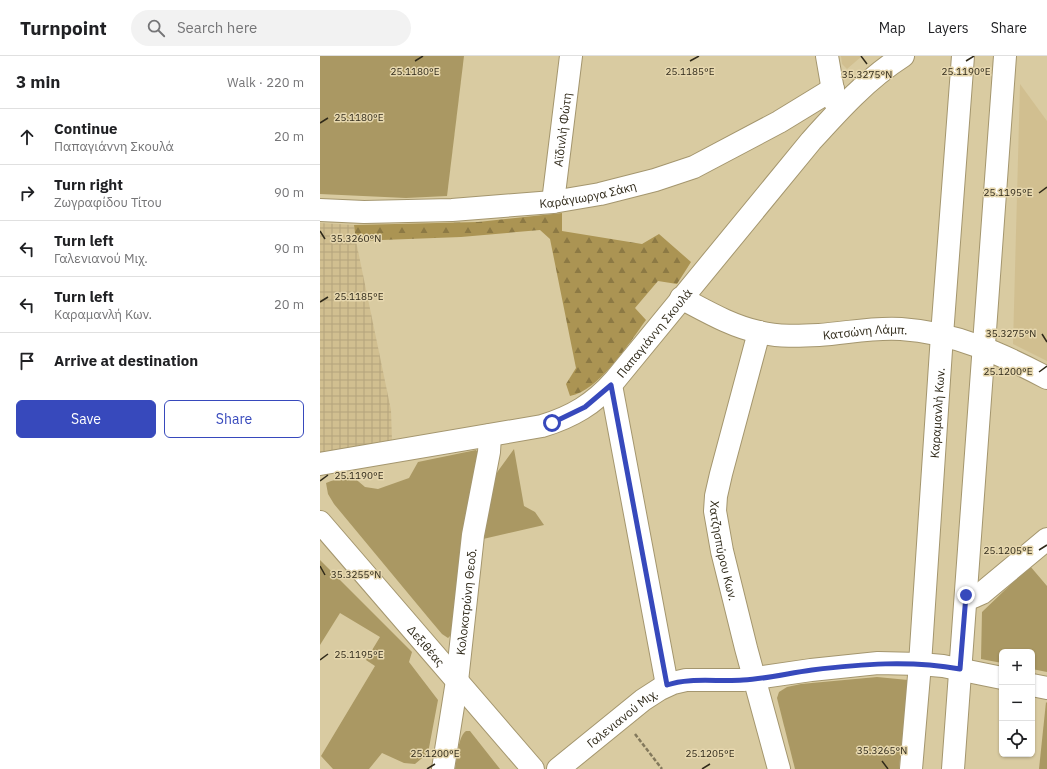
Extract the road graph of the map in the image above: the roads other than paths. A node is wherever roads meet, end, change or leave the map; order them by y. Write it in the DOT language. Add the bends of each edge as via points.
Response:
graph roads {
  1 [pos="571,56"];
  2 [pos="827,56"];
  3 [pos="963,56"];
  4 [pos="1005,56"];
  5 [pos="899,58"];
  6 [pos="832,89"];
  7 [pos="837,113"];
  8 [pos="553,202"];
  9 [pos="320,210"];
  10 [pos="681,298"];
  11 [pos="759,332"];
  12 [pos="942,335"];
  13 [pos="983,348"];
  14 [pos="1047,378"];
  15 [pos="611,385"];
  16 [pos="490,435"];
  17 [pos="320,464"];
  18 [pos="320,522"];
  19 [pos="1047,539"];
  20 [pos="966,595"];
  21 [pos="920,664"];
  22 [pos="960,669"];
  23 [pos="999,677"];
  24 [pos="755,679"];
  25 [pos="457,681"];
  26 [pos="667,685"];
  27 [pos="1035,686"];
  28 [pos="1047,688"];
  29 [pos="443,769"];
  30 [pos="533,769"];
  31 [pos="558,769"];
  32 [pos="780,769"];
  33 [pos="911,769"];
  34 [pos="953,769"];
  1 -- 8 [label="street, Αϊδινλή Φώτη"];
  2 -- 6 [label="street"];
  3 -- 12 [label="street, Καραμανλή Κων."];
  4 -- 13 [label="street"];
  5 -- 7 [label="street, Παπαγιάννη Σκουλά" via="869,81"];
  6 -- 7 [label="street"];
  6 -- 8 [label="street, Καράγιωργα Σάκη" via="779,122 682,172 600,194"];
  7 -- 10 [label="street, Παπαγιάννη Σκουλά"];
  8 -- 9 [label="street, Καράγιωργα Σάκη" via="424,212"];
  10 -- 11 [label="street, Κατσώνη Λάμπ." via="726,320"];
  10 -- 15 [label="street, Παπαγιάννη Σκουλά"];
  11 -- 12 [label="street, Κατσώνη Λάμπ." via="803,336 890,328"];
  11 -- 24 [label="street, Χατζησπύρου Κων." via="721,474 715,511 732,595"];
  12 -- 13 [label="street, Κατσώνη Λάμπ."];
  12 -- 21 [label="street, Καραμανλή Κων."];
  13 -- 14 [label="street, Κατσώνη Λάμπ."];
  13 -- 20 [label="street"];
  15 -- 16 [label="street, Παπαγιάννη Σκουλά" via="585,407 563,419 542,426"];
  15 -- 26 [label="street"];
  16 -- 17 [label="street, Παπαγιάννη Σκουλά"];
  16 -- 25 [label="street, Κολοκοτρώνη Θεοδ." via="473,535"];
  18 -- 25 [label="street, Δεξιθέας"];
  19 -- 20 [label="street" via="982,593 973,597"];
  20 -- 22 [label="street"];
  21 -- 22 [label="street, Γαλενιανού Μιχ."];
  21 -- 24 [label="street, Γαλενιανού Μιχ." via="851,665"];
  21 -- 33 [label="street, Καραμανλή Κων."];
  22 -- 23 [label="street, Γαλενιανού Μιχ."];
  22 -- 34 [label="street"];
  24 -- 26 [label="street, Γαλενιανού Μιχ." via="686,680"];
  24 -- 32 [label="street, Χατζησπύρου Κων."];
  25 -- 29 [label="street, Κολοκοτρώνη Θεοδ."];
  25 -- 30 [label="street, Δεξιθέας"];
  26 -- 31 [label="street, Γαλενιανού Μιχ." via="622,716"];
  27 -- 28 [label="street"];
}
